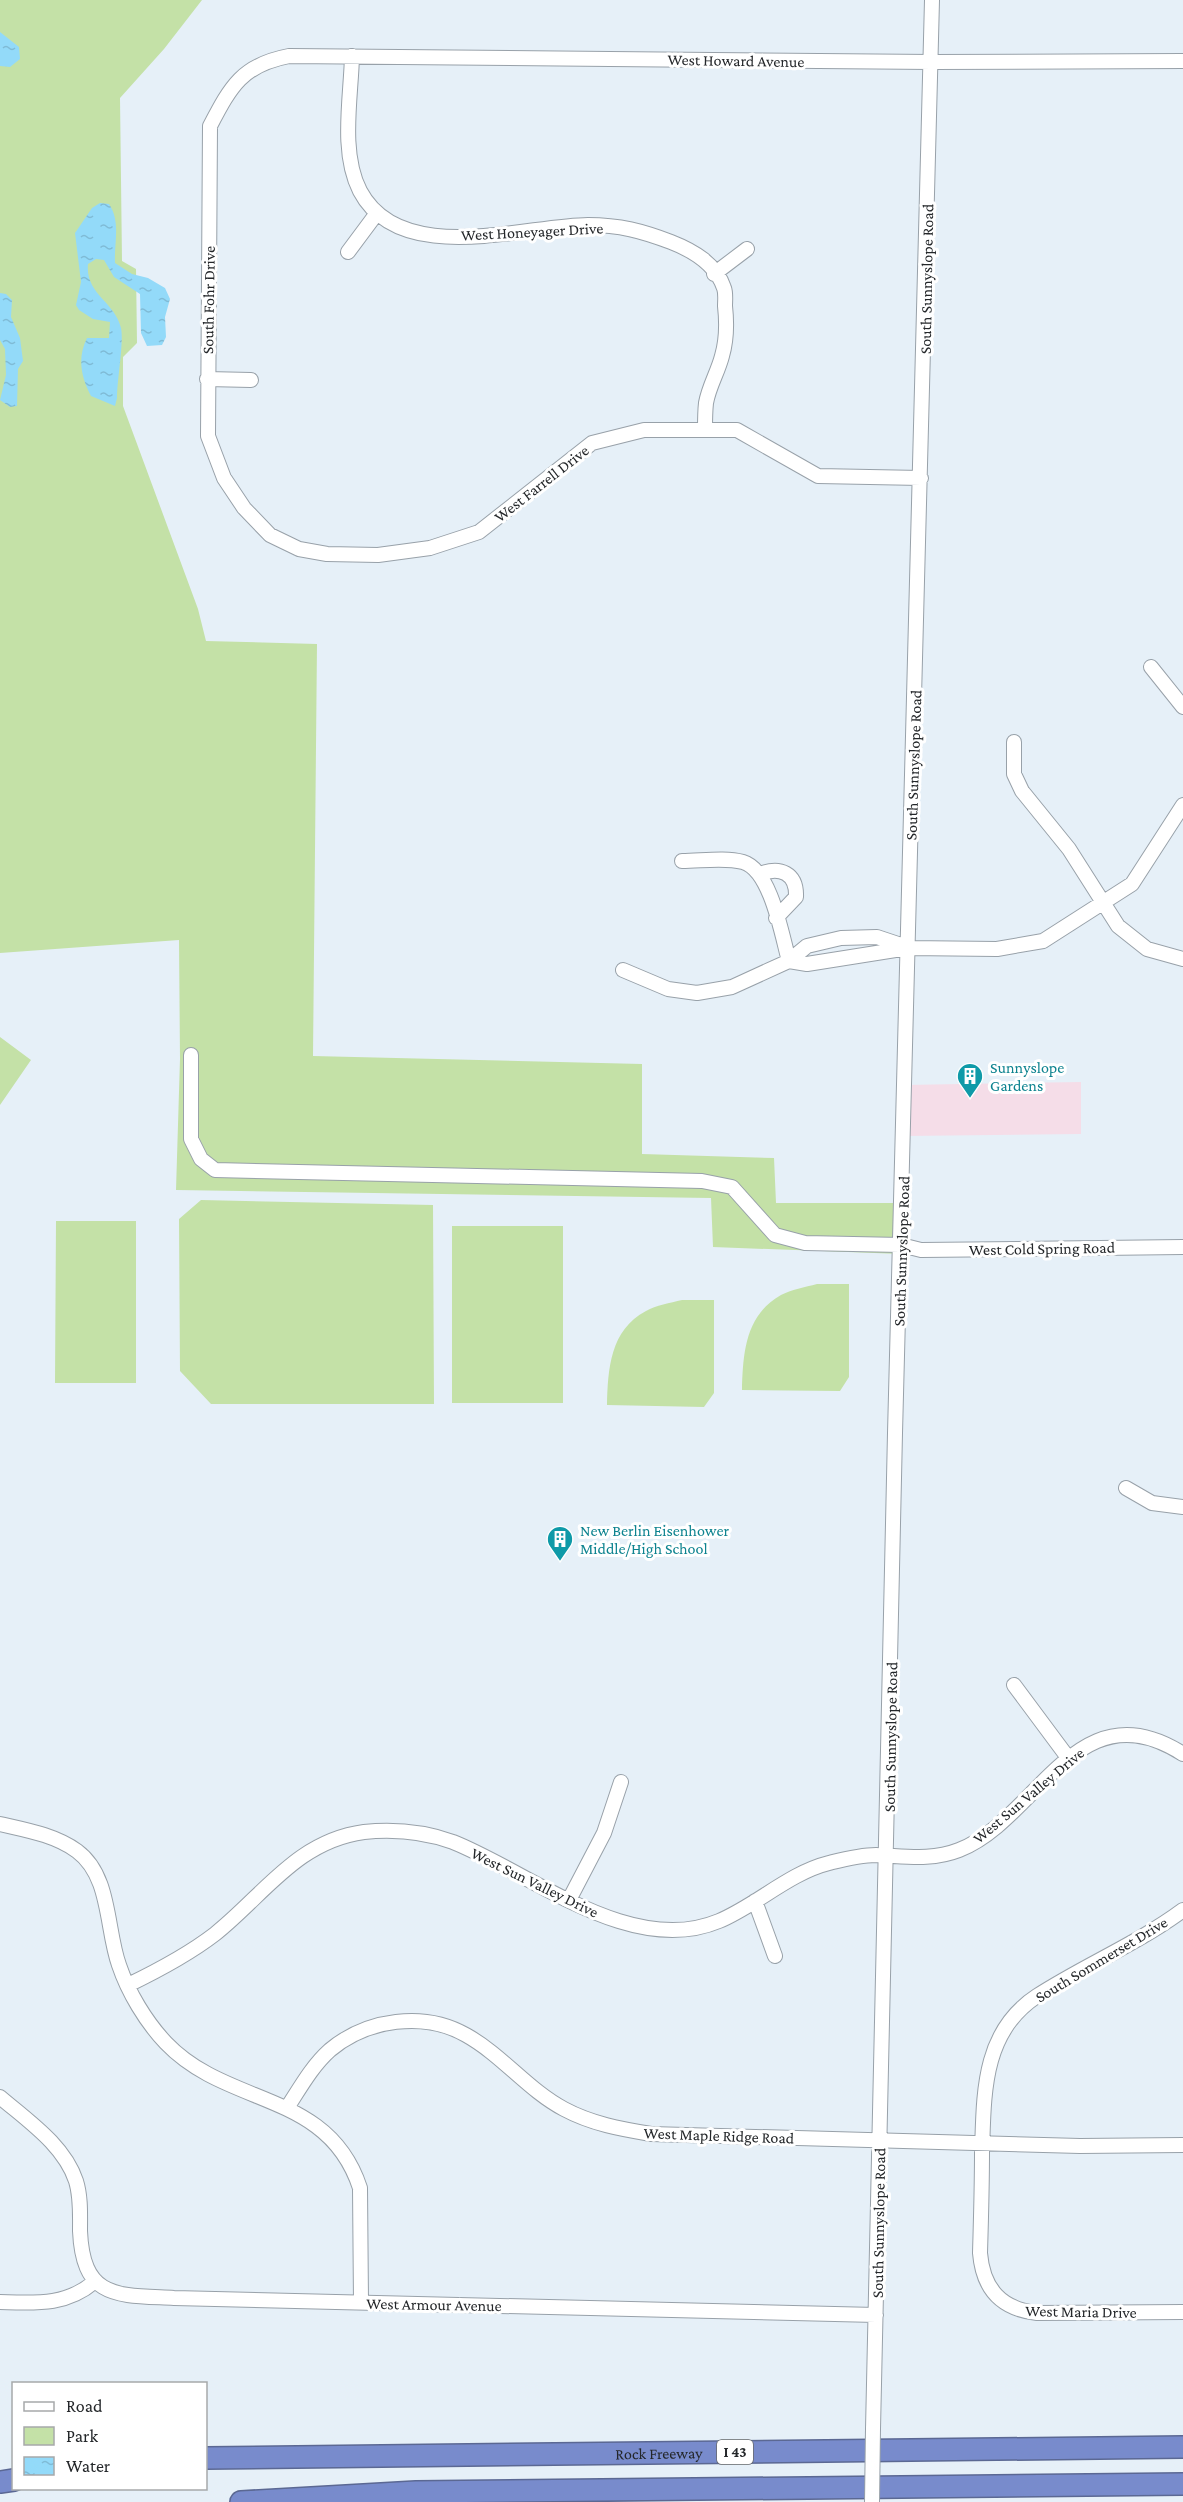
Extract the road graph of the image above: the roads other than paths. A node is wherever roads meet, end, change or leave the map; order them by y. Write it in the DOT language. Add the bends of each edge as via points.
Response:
graph roads {
  1 [pos="932,0"];
  2 [pos="289,56"];
  3 [pos="352,56"];
  4 [pos="1183,61"];
  5 [pos="932,62"];
  6 [pos="377,213"];
  7 [pos="747,249"];
  8 [pos="348,252"];
  9 [pos="714,274"];
  10 [pos="207,379"];
  11 [pos="251,380"];
  12 [pos="705,430"];
  13 [pos="921,478"];
  14 [pos="298,549"];
  15 [pos="1151,667"];
  16 [pos="1183,707"];
  17 [pos="1014,742"];
  18 [pos="1183,805"];
  19 [pos="682,861"];
  20 [pos="760,874"];
  21 [pos="1104,904"];
  22 [pos="776,918"];
  23 [pos="908,948"];
  24 [pos="1183,959"];
  25 [pos="789,961"];
  26 [pos="623,970"];
  27 [pos="191,1055"];
  28 [pos="901,1245"];
  29 [pos="1183,1247"];
  30 [pos="1126,1488"];
  31 [pos="1183,1507"];
  32 [pos="1014,1685"];
  33 [pos="1183,1754"];
  34 [pos="1069,1759"];
  35 [pos="621,1782"];
  36 [pos="0,1824"];
  37 [pos="887,1856"];
  38 [pos="569,1900"];
  39 [pos="755,1901"];
  40 [pos="1183,1910"];
  41 [pos="775,1956"];
  42 [pos="128,1985"];
  43 [pos="0,2097"];
  44 [pos="287,2108"];
  45 [pos="880,2141"];
  46 [pos="983,2144"];
  47 [pos="1183,2145"];
  48 [pos="94,2282"];
  49 [pos="996,2297"];
  50 [pos="0,2302"];
  51 [pos="361,2302"];
  52 [pos="987,2308"];
  53 [pos="1183,2312"];
  54 [pos="876,2315"];
  55 [pos="1183,2447"];
  56 [pos="207,2458"];
  57 [pos="1183,2484"];
  58 [pos="241,2502"];
  59 [pos="872,2502"];
  1 -- 5 [label="street, South Sunnyslope Road"];
  2 -- 3 [label="street, West Howard Avenue"];
  2 -- 10 [label="street, South Fohr Drive" via="267,60 245,73 228,91 210,126"];
  3 -- 5 [label="street, West Howard Avenue"];
  3 -- 6 [label="street, West Honeyager Drive" via="349,144 353,170 360,192"];
  4 -- 5 [label="street, West Howard Avenue"];
  5 -- 13 [label="street, South Sunnyslope Road"];
  6 -- 8 [label="street"];
  6 -- 9 [label="street, West Honeyager Drive" via="421,235 520,234 587,225 634,228 706,260"];
  7 -- 9 [label="street"];
  9 -- 12 [label="street, West Honeyager Drive" via="724,288 727,330 706,402"];
  10 -- 11 [label="street"];
  10 -- 14 [label="street, South Fohr Drive" via="208,436 224,478 244,508 270,535"];
  12 -- 13 [label="street, West Farrell Drive" via="737,430 818,476"];
  12 -- 14 [label="street, West Farrell Drive" via="644,430 592,443 479,532 430,548 378,555"];
  13 -- 23 [label="street, South Sunnyslope Road"];
  15 -- 16 [label="street"];
  17 -- 21 [label="street" via="1017,782 1069,849"];
  18 -- 21 [label="street" via="1137,879"];
  19 -- 20 [label="street" via="744,862"];
  20 -- 22 [label="street"];
  20 -- 22 [label="street" via="771,869 792,876 796,897"];
  21 -- 23 [label="street" via="1056,934 1030,944 975,950"];
  21 -- 24 [label="street" via="1118,926 1136,943 1158,954"];
  22 -- 25 [label="street"];
  23 -- 25 [label="street" via="877,937 841,938 807,946"];
  23 -- 28 [label="street, South Sunnyslope Road"];
  25 -- 26 [label="street" via="732,987 697,993 668,989"];
  27 -- 28 [label="street, West Cold Spring Road" via="191,1139 201,1159 215,1170 702,1181 732,1187 775,1235 804,1243"];
  28 -- 29 [label="street, West Cold Spring Road" via="921,1250"];
  28 -- 37 [label="street, South Sunnyslope Road"];
  30 -- 31 [label="street" via="1152,1503"];
  32 -- 34 [label="street"];
  33 -- 34 [label="street, West Sun Valley Drive" via="1160,1741 1125,1735 1100,1740"];
  34 -- 37 [label="street, West Sun Valley Drive" via="966,1847 937,1856"];
  35 -- 38 [label="street" via="604,1833"];
  36 -- 42 [label="street" via="52,1838 90,1863"];
  37 -- 39 [label="street, West Sun Valley Drive" via="858,1856 818,1866"];
  37 -- 45 [label="street, South Sunnyslope Road"];
  38 -- 39 [label="street, West Sun Valley Drive" via="629,1923 681,1930 719,1921"];
  38 -- 42 [label="street, West Sun Valley Drive" via="442,1839 400,1832 343,1837 294,1860 213,1936"];
  39 -- 41 [label="street"];
  40 -- 46 [label="street, South Sommerset Drive" via="1138,1941 1035,1997 1007,2025 986,2072"];
  42 -- 44 [label="street" via="157,2033 183,2058 229,2085"];
  43 -- 48 [label="street" via="51,2141 71,2170 79,2194 84,2260"];
  44 -- 45 [label="street, West Maple Ridge Road" via="314,2067 342,2041 384,2023 433,2022 467,2035 562,2108 601,2125 651,2134"];
  44 -- 51 [label="street" via="329,2135 355,2173 360,2188"];
  45 -- 46 [label="street, West Maple Ridge Road"];
  45 -- 54 [label="street, South Sunnyslope Road"];
  46 -- 47 [label="street, West Maple Ridge Road"];
  46 -- 49 [label="street" via="981,2265"];
  48 -- 50 [label="street" via="76,2295 52,2302"];
  48 -- 51 [label="street, West Armour Avenue" via="102,2288 134,2296"];
  49 -- 52 [label="street"];
  49 -- 53 [label="street, West Maria Drive" via="1016,2309 1037,2313"];
  51 -- 54 [label="street, West Armour Avenue"];
  54 -- 59 [label="street, South Sunnyslope Road, bridge"];
  55 -- 56 [label="highway, Rock Freeway / I 43"];
  57 -- 58 [label="highway, I 43" via="416,2492"];
}
